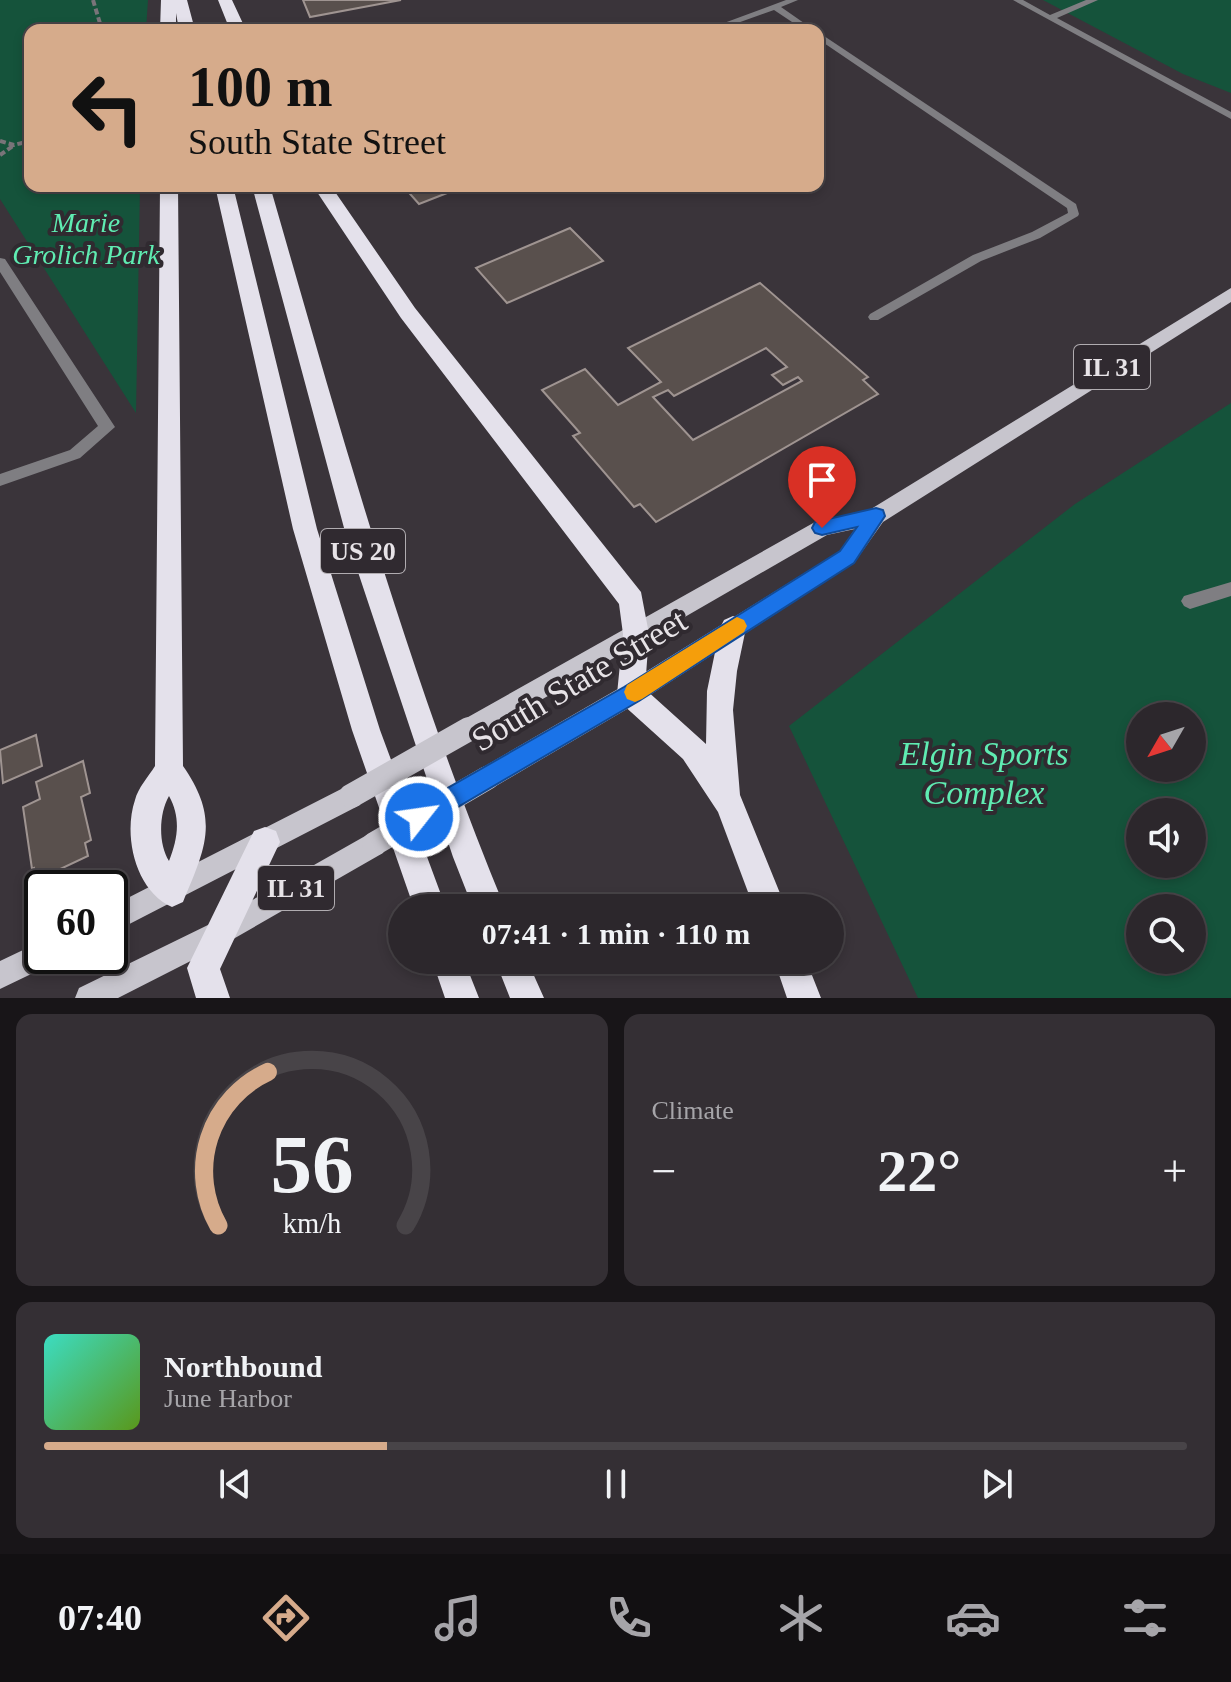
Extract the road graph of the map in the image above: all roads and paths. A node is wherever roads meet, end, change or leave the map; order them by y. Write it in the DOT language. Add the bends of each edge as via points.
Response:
graph roads {
  1 [pos="93,0"];
  2 [pos="168,0"];
  3 [pos="180,0"];
  4 [pos="212,0"];
  5 [pos="225,0"];
  6 [pos="794,0"];
  7 [pos="1017,0"];
  8 [pos="1094,0"];
  9 [pos="775,7"];
  10 [pos="1052,17"];
  11 [pos="100,24"];
  12 [pos="168,24"];
  13 [pos="186,24"];
  14 [pos="218,24"];
  15 [pos="235,24"];
  16 [pos="726,24"];
  17 [pos="801,24"];
  18 [pos="824,39"];
  19 [pos="1231,116"];
  20 [pos="0,141"];
  21 [pos="24,142"];
  22 [pos="14,145"];
  23 [pos="0,155"];
  24 [pos="169,192"];
  25 [pos="225,192"];
  26 [pos="263,192"];
  27 [pos="326,192"];
  28 [pos="0,262"];
  29 [pos="1231,294"];
  30 [pos="874,317"];
  31 [pos="0,480"];
  32 [pos="876,516"];
  33 [pos="1231,589"];
  34 [pos="1190,601"];
  35 [pos="733,628"];
  36 [pos="636,634"];
  37 [pos="631,694"];
  38 [pos="169,770"];
  39 [pos="729,803"];
  40 [pos="265,842"];
  41 [pos="172,891"];
  42 [pos="425,894"];
  43 [pos="483,894"];
  44 [pos="765,894"];
  45 [pos="128,912"];
  46 [pos="219,933"];
  47 [pos="24,963"];
  48 [pos="453,974"];
  49 [pos="517,974"];
  50 [pos="795,974"];
  51 [pos="0,975"];
  52 [pos="89,998"];
  53 [pos="213,998"];
  54 [pos="462,998"];
  55 [pos="527,998"];
  56 [pos="804,998"];
  1 -- 11 [label="path"];
  2 -- 12 [label="highway"];
  3 -- 13 [label="highway"];
  4 -- 14 [label="highway"];
  5 -- 15 [label="highway"];
  6 -- 9 [label="lane"];
  7 -- 10 [label="lane"];
  8 -- 10 [label="lane"];
  9 -- 16 [label="lane"];
  9 -- 17 [label="lane"];
  10 -- 19 [label="lane"];
  18 -- 30 [label="lane" via="1072,206 1074,214 977,258"];
  20 -- 22 [label="path"];
  21 -- 22 [label="path"];
  22 -- 23 [label="path"];
  24 -- 38 [label="highway"];
  25 -- 42 [label="highway, US 20" via="305,529 366,730"];
  26 -- 43 [label="highway, US 20" via="359,539"];
  27 -- 36 [label="highway" via="408,313 632,600"];
  28 -- 31 [label="street" via="107,427 75,454"];
  29 -- 32 [label="main road, South State Street / IL 31"];
  32 -- 35 [label="main road, South State Street / IL 31" via="847,557"];
  32 -- 36 [label="main road, South State Street / IL 31" via="822,528"];
  33 -- 34 [label="street"];
  35 -- 37 [label="main road, South State Street / IL 31"];
  35 -- 39 [label="highway" via="720,675 719,747"];
  36 -- 37 [label="highway"];
  36 -- 40 [label="main road, South State Street / IL 31, bridge"];
  37 -- 39 [label="highway" via="693,749"];
  37 -- 46 [label="main road, South State Street / IL 31, bridge"];
  38 -- 41 [label="highway" via="188,795 195,835"];
  38 -- 41 [label="highway" via="148,803 147,855"];
  39 -- 44 [label="highway"];
  40 -- 41 [label="main road, South State Street / IL 31"];
  40 -- 46 [label="highway"];
  41 -- 45 [label="main road, South State Street / IL 31"];
  46 -- 52 [label="main road, South State Street / IL 31"];
  46 -- 53 [label="highway" via="203,968"];
  47 -- 51 [label="main road"];
  48 -- 54 [label="highway"];
  49 -- 55 [label="highway"];
  50 -- 56 [label="highway"];
}
